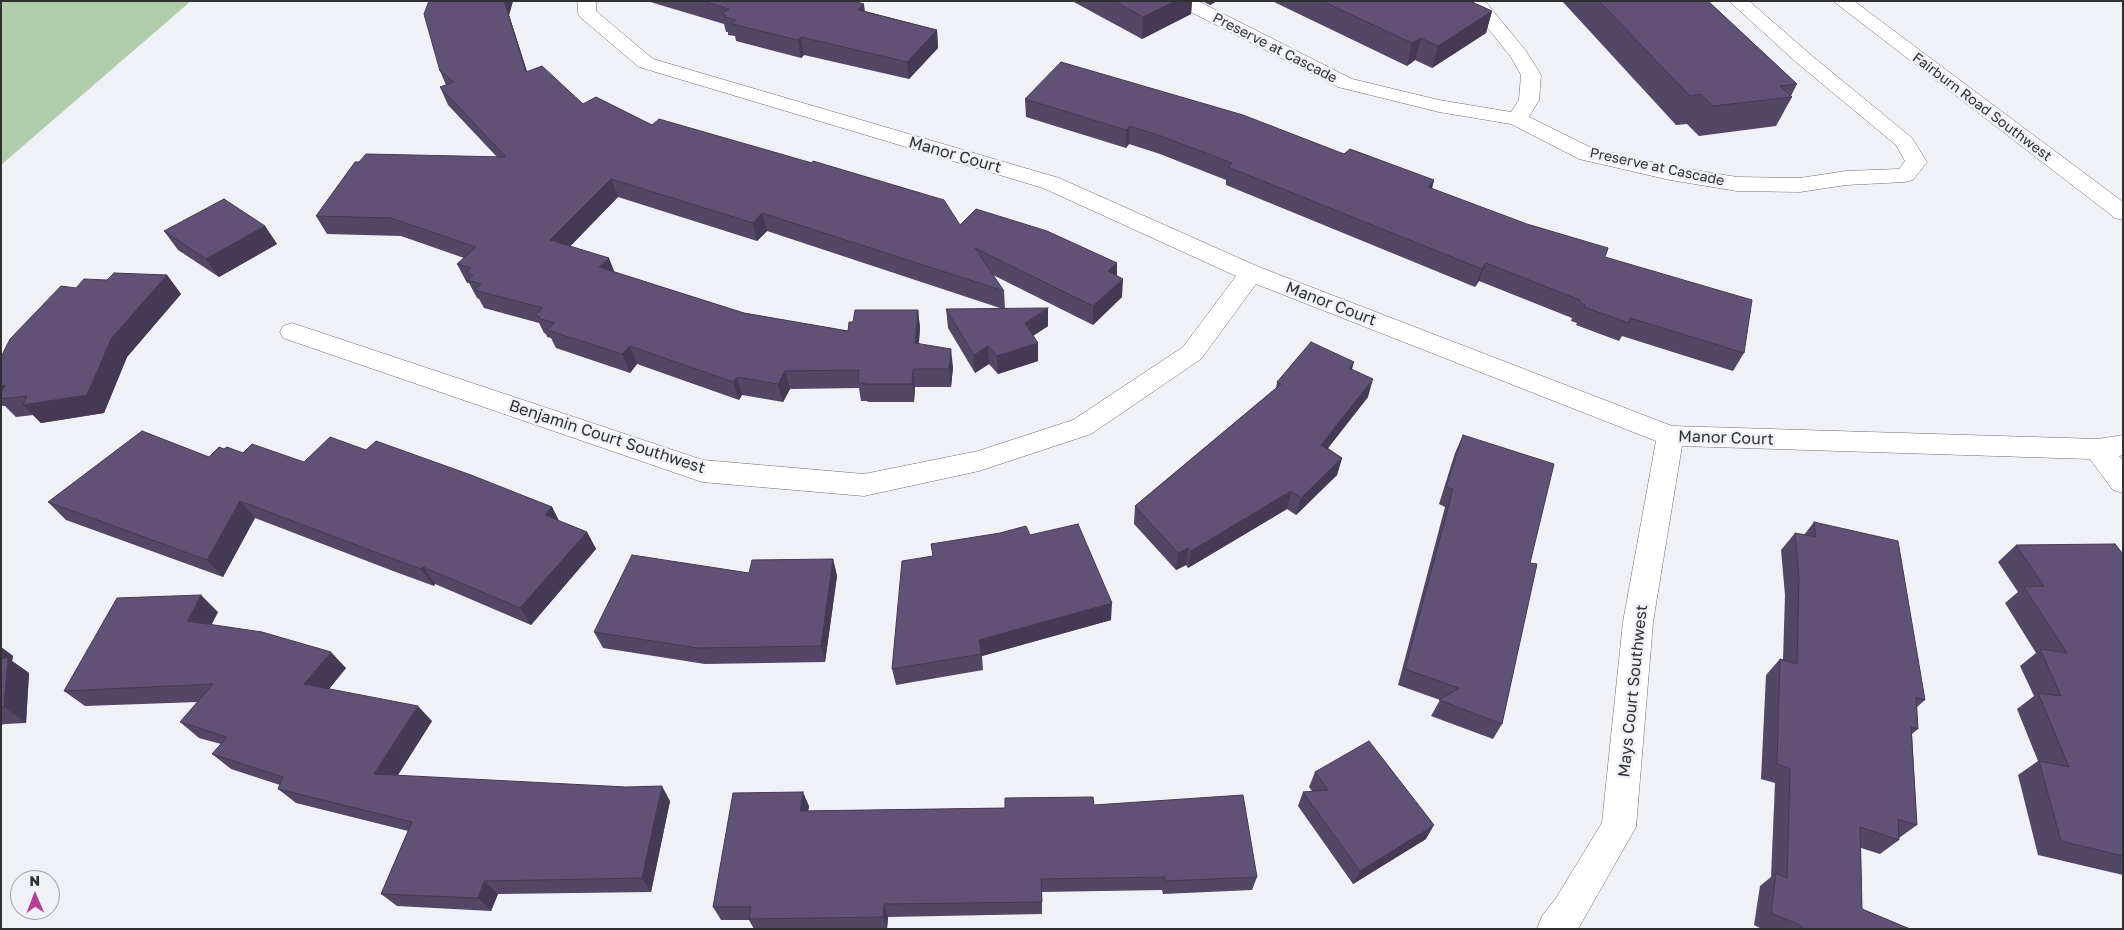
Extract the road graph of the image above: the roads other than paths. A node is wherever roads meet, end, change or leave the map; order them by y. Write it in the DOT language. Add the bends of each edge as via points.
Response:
graph roads {
  1 [pos="587,1"];
  2 [pos="1183,1"];
  3 [pos="1476,1"];
  4 [pos="1738,1"];
  5 [pos="1842,1"];
  6 [pos="1517,119"];
  7 [pos="2123,213"];
  8 [pos="1251,273"];
  9 [pos="292,332"];
  10 [pos="1670,436"];
  11 [pos="2110,447"];
  12 [pos="2123,482"];
  13 [pos="1555,929"];
  1 -- 8 [label="street, Manor Court" via="587,13 646,63 1051,183"];
  2 -- 6 [label="street, Preserve at Cascade" via="1345,84 1439,106"];
  3 -- 6 [label="street" via="1531,75 1529,100"];
  4 -- 6 [label="street, Preserve at Cascade" via="1905,142 1916,162 1905,176 1846,178 1800,185 1737,184 1587,154"];
  5 -- 7 [label="street, Fairburn Road Southwest"];
  8 -- 9 [label="street, Benjamin Court Southwest" via="1192,353 1082,427 979,461 864,485 702,471"];
  8 -- 10 [label="street, Manor Court"];
  10 -- 11 [label="street, Manor Court"];
  10 -- 13 [label="street, Mays Court Southwest" via="1638,622 1619,827"];
  11 -- 12 [label="street"];
}
